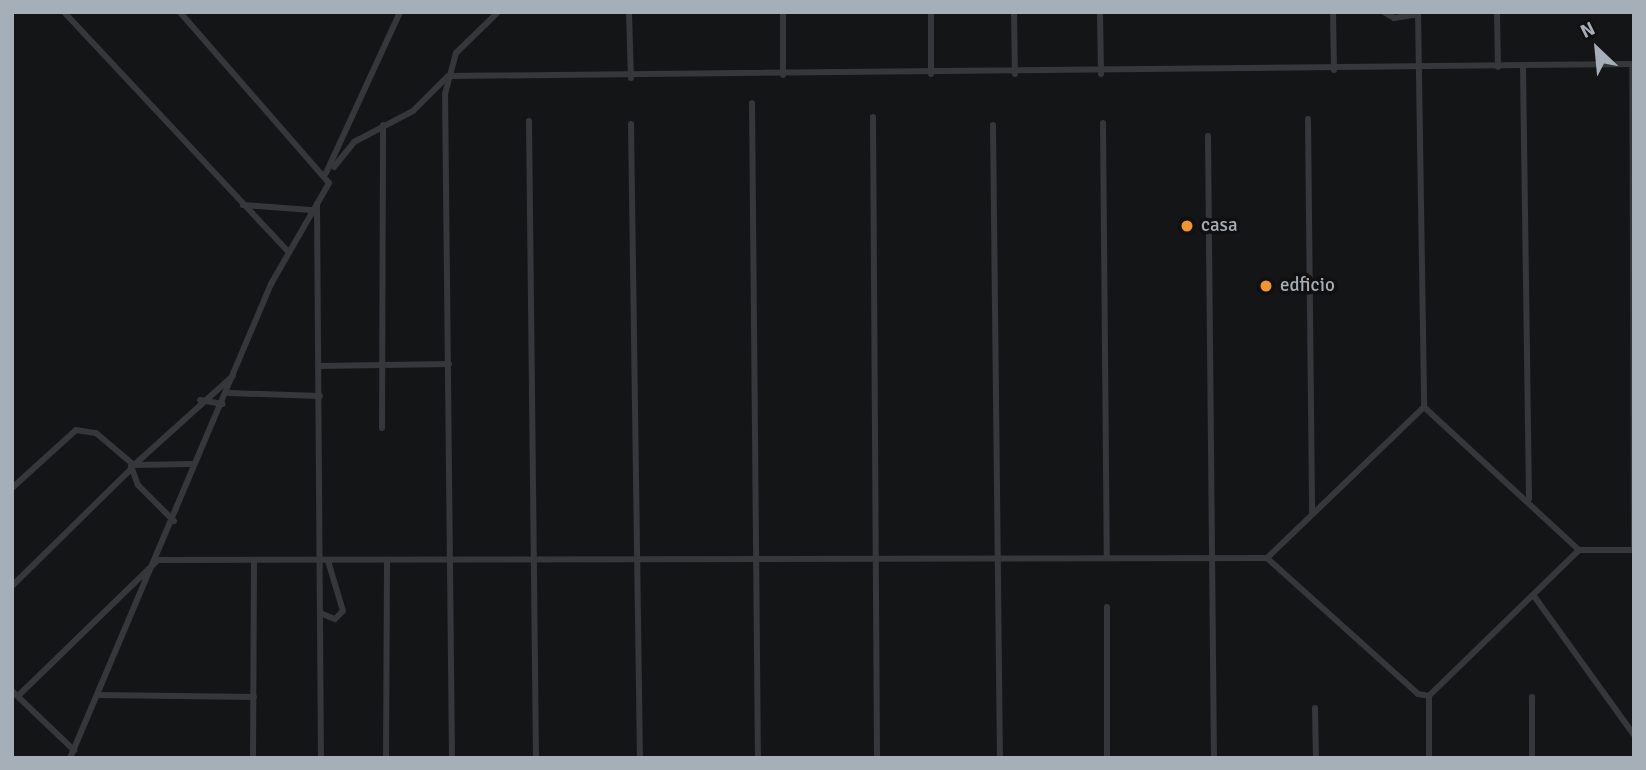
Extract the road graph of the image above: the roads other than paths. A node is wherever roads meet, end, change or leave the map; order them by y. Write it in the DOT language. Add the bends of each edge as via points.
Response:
graph roads {
  1 [pos="64,12"];
  2 [pos="180,12"];
  3 [pos="400,12"];
  4 [pos="498,12"];
  5 [pos="628,12"];
  6 [pos="783,12"];
  7 [pos="931,12"];
  8 [pos="1014,12"];
  9 [pos="1100,12"];
  10 [pos="1333,12"];
  11 [pos="1384,12"];
  12 [pos="1497,12"];
  13 [pos="1418,13"];
  14 [pos="1633,64"];
  15 [pos="1498,67"];
  16 [pos="1523,68"];
  17 [pos="1419,69"];
  18 [pos="1334,70"];
  19 [pos="931,74"];
  20 [pos="1015,74"];
  21 [pos="1101,74"];
  22 [pos="783,75"];
  23 [pos="447,76"];
  24 [pos="631,78"];
  25 [pos="752,103"];
  26 [pos="873,117"];
  27 [pos="1308,118"];
  28 [pos="529,121"];
  29 [pos="1103,123"];
  30 [pos="631,124"];
  31 [pos="383,125"];
  32 [pos="993,125"];
  33 [pos="1208,136"];
  34 [pos="333,168"];
  35 [pos="326,173"];
  36 [pos="318,202"];
  37 [pos="243,205"];
  38 [pos="311,210"];
  39 [pos="287,250"];
  40 [pos="381,363"];
  41 [pos="449,364"];
  42 [pos="320,366"];
  43 [pos="234,375"];
  44 [pos="229,393"];
  45 [pos="320,396"];
  46 [pos="200,400"];
  47 [pos="223,404"];
  48 [pos="1424,407"];
  49 [pos="382,428"];
  50 [pos="193,464"];
  51 [pos="132,467"];
  52 [pos="12,488"];
  53 [pos="1529,499"];
  54 [pos="1312,512"];
  55 [pos="174,521"];
  56 [pos="1579,550"];
  57 [pos="994,557"];
  58 [pos="1211,557"];
  59 [pos="875,558"];
  60 [pos="1107,558"];
  61 [pos="1267,558"];
  62 [pos="758,559"];
  63 [pos="158,560"];
  64 [pos="254,560"];
  65 [pos="639,560"];
  66 [pos="324,561"];
  67 [pos="452,561"];
  68 [pos="536,561"];
  69 [pos="387,562"];
  70 [pos="12,586"];
  71 [pos="1534,596"];
  72 [pos="1107,607"];
  73 [pos="320,613"];
  74 [pos="15,693"];
  75 [pos="99,695"];
  76 [pos="1429,696"];
  77 [pos="254,697"];
  78 [pos="1532,697"];
  79 [pos="1315,708"];
  80 [pos="1634,735"];
  81 [pos="74,750"];
  82 [pos="70,758"];
  83 [pos="253,758"];
  84 [pos="321,758"];
  85 [pos="386,758"];
  86 [pos="452,758"];
  87 [pos="536,758"];
  88 [pos="639,758"];
  89 [pos="758,758"];
  90 [pos="877,758"];
  91 [pos="1000,758"];
  92 [pos="1107,758"];
  93 [pos="1214,758"];
  94 [pos="1316,758"];
  95 [pos="1429,758"];
  96 [pos="1532,758"];
  1 -- 37 [label="street"];
  2 -- 35 [label="street"];
  3 -- 34 [label="street"];
  4 -- 23 [label="street" via="456,52"];
  5 -- 24 [label="street"];
  6 -- 22 [label="street"];
  7 -- 19 [label="street"];
  8 -- 20 [label="street"];
  9 -- 21 [label="street"];
  10 -- 18 [label="street"];
  11 -- 13 [label="street" via="1394,18"];
  12 -- 15 [label="street"];
  13 -- 17 [label="street"];
  14 -- 16 [label="street"];
  14 -- 56 [label="street" via="1634,550"];
  15 -- 16 [label="street"];
  15 -- 17 [label="street"];
  16 -- 53 [label="street"];
  17 -- 18 [label="street"];
  17 -- 48 [label="street"];
  18 -- 21 [label="street"];
  19 -- 20 [label="street"];
  19 -- 22 [label="street"];
  20 -- 21 [label="street"];
  22 -- 24 [label="street"];
  23 -- 24 [label="street"];
  23 -- 31 [label="street" via="413,111"];
  23 -- 41 [label="street"];
  25 -- 62 [label="street"];
  26 -- 59 [label="street"];
  27 -- 54 [label="street"];
  28 -- 68 [label="street"];
  29 -- 60 [label="street"];
  30 -- 65 [label="street"];
  31 -- 34 [label="street" via="354,142"];
  31 -- 40 [label="street"];
  32 -- 57 [label="street"];
  33 -- 58 [label="street"];
  34 -- 35 [label="street"];
  35 -- 36 [label="street" via="329,183"];
  36 -- 38 [label="street"];
  36 -- 42 [label="street"];
  37 -- 38 [label="street"];
  37 -- 39 [label="street"];
  38 -- 39 [label="street"];
  39 -- 43 [label="street"];
  40 -- 41 [label="street"];
  40 -- 42 [label="street"];
  40 -- 49 [label="street"];
  41 -- 67 [label="street"];
  42 -- 45 [label="street"];
  43 -- 44 [label="street"];
  43 -- 46 [label="street"];
  44 -- 45 [label="street"];
  44 -- 47 [label="street"];
  45 -- 66 [label="street"];
  46 -- 47 [label="street"];
  46 -- 51 [label="street"];
  47 -- 50 [label="street"];
  48 -- 53 [label="street"];
  48 -- 54 [label="street"];
  50 -- 51 [label="street"];
  50 -- 55 [label="street"];
  51 -- 52 [label="street" via="96,433 76,430"];
  51 -- 55 [label="street"];
  51 -- 70 [label="street"];
  53 -- 56 [label="street"];
  54 -- 61 [label="street"];
  55 -- 63 [label="street"];
  56 -- 71 [label="street"];
  57 -- 59 [label="street"];
  57 -- 60 [label="street"];
  57 -- 91 [label="street"];
  58 -- 60 [label="street"];
  58 -- 61 [label="street"];
  58 -- 93 [label="street"];
  59 -- 62 [label="street"];
  59 -- 90 [label="street"];
  61 -- 76 [label="street" via="1418,694"];
  62 -- 65 [label="street"];
  62 -- 89 [label="street"];
  63 -- 64 [label="street"];
  63 -- 74 [label="street"];
  63 -- 75 [label="street"];
  64 -- 66 [label="street"];
  64 -- 77 [label="street"];
  65 -- 68 [label="street"];
  65 -- 88 [label="street"];
  66 -- 69 [label="street"];
  66 -- 73 [label="street"];
  66 -- 73 [label="street" via="343,611 335,619"];
  67 -- 68 [label="street"];
  67 -- 69 [label="street"];
  67 -- 86 [label="street"];
  68 -- 87 [label="street"];
  69 -- 85 [label="street"];
  71 -- 76 [label="street"];
  71 -- 80 [label="street"];
  72 -- 92 [label="street"];
  73 -- 84 [label="street"];
  74 -- 81 [label="street"];
  75 -- 77 [label="street"];
  75 -- 81 [label="street"];
  76 -- 95 [label="street"];
  77 -- 83 [label="street"];
  78 -- 96 [label="street"];
  79 -- 94 [label="street"];
  81 -- 82 [label="street"];
}
